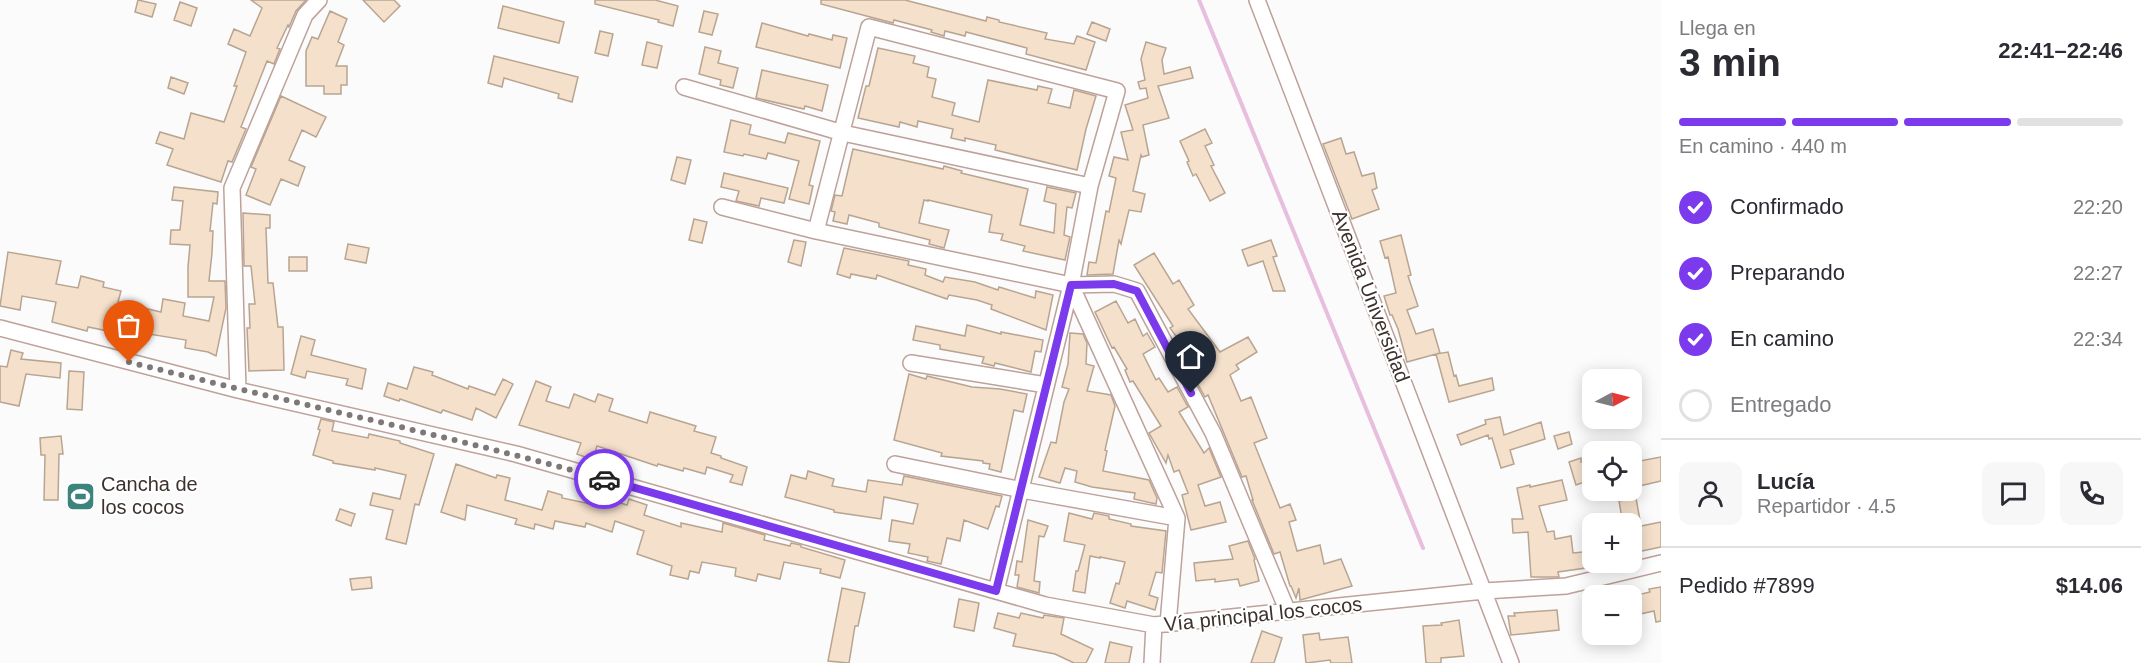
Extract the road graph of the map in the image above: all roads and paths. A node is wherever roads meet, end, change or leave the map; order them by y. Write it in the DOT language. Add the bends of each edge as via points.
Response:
graph roads {
  1 [pos="319,0"];
  2 [pos="1257,0"];
  3 [pos="684,87"];
  4 [pos="843,133"];
  5 [pos="1090,186"];
  6 [pos="722,207"];
  7 [pos="816,231"];
  8 [pos="1071,285"];
  9 [pos="0,328"];
  10 [pos="911,363"];
  11 [pos="1046,385"];
  12 [pos="238,390"];
  13 [pos="895,464"];
  14 [pos="1022,490"];
  15 [pos="1177,518"];
  16 [pos="1661,563"];
  17 [pos="996,591"];
  18 [pos="1484,591"];
  19 [pos="1288,612"];
  20 [pos="1161,625"];
  21 [pos="1152,663"];
  22 [pos="1511,663"];
  1 -- 12 [label="street" via="305,15 232,188"];
  2 -- 18 [label="street, Avenida Universidad"];
  3 -- 4 [label="street"];
  4 -- 5 [label="street"];
  4 -- 5 [label="street" via="869,27 1117,92"];
  4 -- 7 [label="street"];
  5 -- 8 [label="street"];
  6 -- 7 [label="street"];
  7 -- 8 [label="street"];
  8 -- 11 [label="street"];
  8 -- 15 [label="street"];
  8 -- 19 [label="street" via="1114,284 1137,291 1213,433"];
  9 -- 12 [label="street, Vía principal los cocos"];
  10 -- 11 [label="street"];
  11 -- 14 [label="street"];
  12 -- 17 [label="street, Vía principal los cocos" via="516,454"];
  13 -- 14 [label="street"];
  14 -- 15 [label="street"];
  14 -- 17 [label="street"];
  15 -- 20 [label="street"];
  16 -- 18 [label="street, Vía principal los cocos" via="1566,586"];
  17 -- 20 [label="street, Vía principal los cocos" via="1045,605"];
  18 -- 19 [label="street, Vía principal los cocos"];
  18 -- 22 [label="street, Avenida Universidad"];
  19 -- 20 [label="street, Vía principal los cocos"];
  20 -- 21 [label="street"];
}
